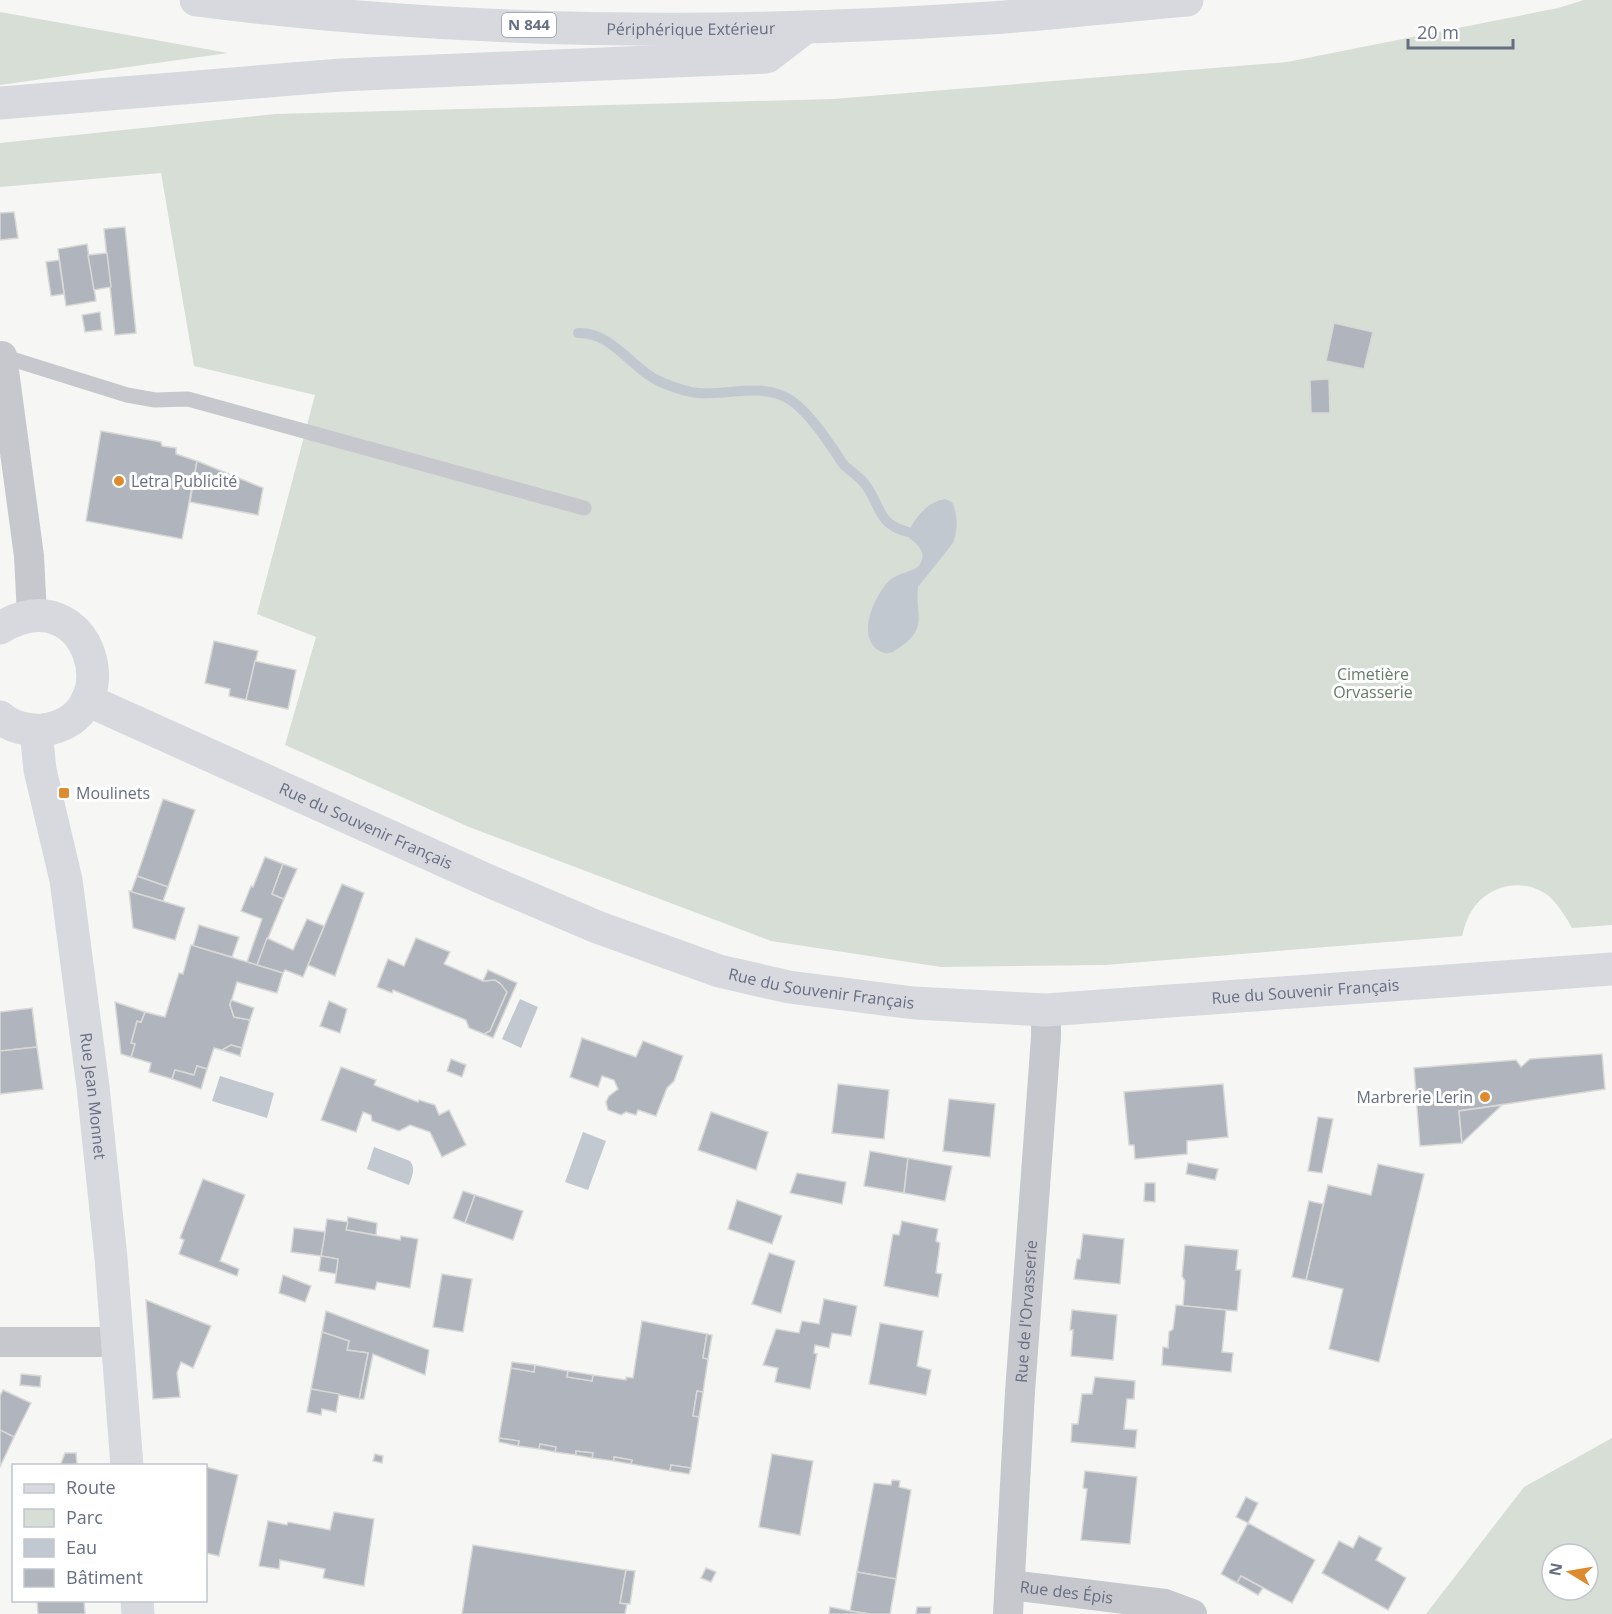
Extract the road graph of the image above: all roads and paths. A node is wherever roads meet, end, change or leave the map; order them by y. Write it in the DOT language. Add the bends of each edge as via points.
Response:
graph roads {
  1 [pos="196,0"];
  2 [pos="1187,0"];
  3 [pos="806,27"];
  4 [pos="0,103"];
  5 [pos="2,356"];
  6 [pos="584,507"];
  7 [pos="9,622"];
  8 [pos="87,700"];
  9 [pos="0,717"];
  10 [pos="36,730"];
  11 [pos="1612,969"];
  12 [pos="1046,1010"];
  13 [pos="0,1342"];
  14 [pos="117,1342"];
  15 [pos="127,1464"];
  16 [pos="1009,1600"];
  17 [pos="1192,1614"];
  1 -- 3 [label="main road, Périphérique Extérieur / N 844" via="438,22 642,29"];
  2 -- 3 [label="main road, Périphérique Extérieur / N 844" via="975,19"];
  3 -- 4 [label="main road" via="767,57 341,75"];
  5 -- 6 [label="lane" via="127,395 155,400 188,399"];
  5 -- 7 [label="street" via="29,556"];
  7 -- 8 [label="main road" via="49,617 79,634 93,666"];
  8 -- 10 [label="main road" via="66,722"];
  8 -- 12 [label="main road, Rue du Souvenir Français" via="521,895 719,971 789,987 914,1004"];
  9 -- 10 [label="main road" via="18,728"];
  10 -- 14 [label="main road, Rue Jean Monnet" via="40,770 66,880 79,975"];
  11 -- 12 [label="main road, Rue du Souvenir Français"];
  12 -- 16 [label="street, Rue de l'Orvasserie"];
  13 -- 14 [label="street"];
  14 -- 15 [label="main road, Rue Jean Monnet"];
  16 -- 17 [label="street, Rue des Épis" via="1165,1604"];
}
